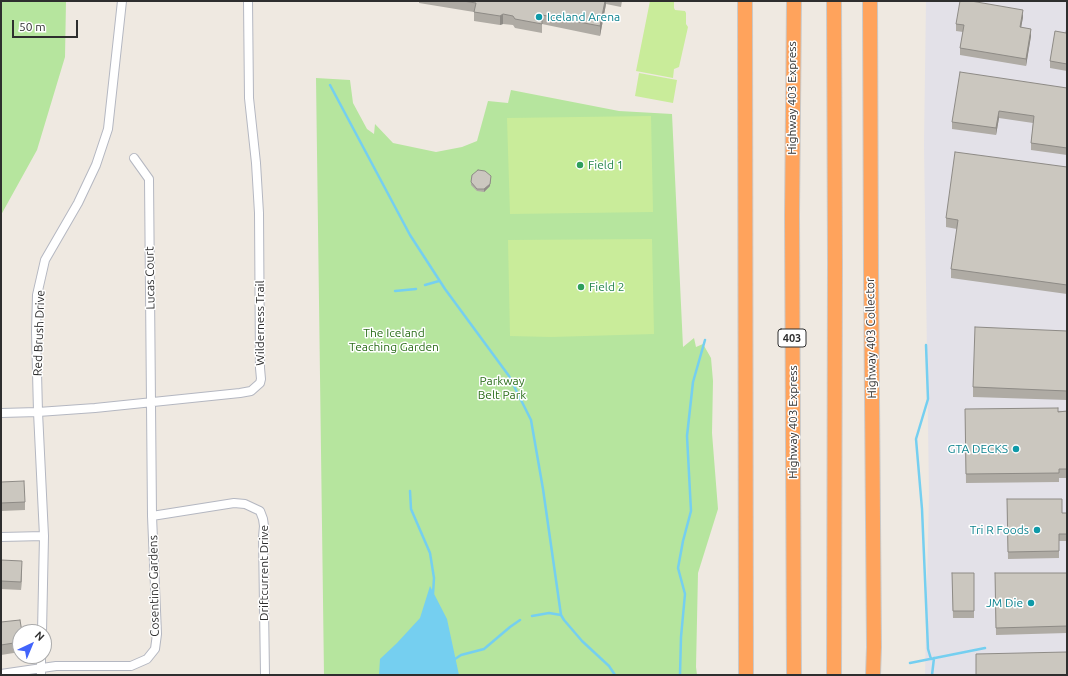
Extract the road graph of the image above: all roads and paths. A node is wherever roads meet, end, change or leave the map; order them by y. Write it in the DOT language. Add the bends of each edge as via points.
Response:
graph roads {
  1 [pos="122,1"];
  2 [pos="248,1"];
  3 [pos="745,1"];
  4 [pos="794,1"];
  5 [pos="834,1"];
  6 [pos="870,1"];
  7 [pos="134,158"];
  8 [pos="152,403"];
  9 [pos="38,412"];
  10 [pos="1,413"];
  11 [pos="152,516"];
  12 [pos="44,536"];
  13 [pos="1,537"];
  14 [pos="42,624"];
  15 [pos="41,672"];
  16 [pos="1,674"];
  17 [pos="265,675"];
  18 [pos="746,675"];
  19 [pos="794,675"];
  20 [pos="834,675"];
  21 [pos="874,675"];
  1 -- 9 [label="street, Red Brush Drive" via="108,129 96,165 78,203 45,260 37,295"];
  2 -- 8 [label="street, Wilderness Trail" via="249,98 259,213 261,379 251,391"];
  3 -- 18 [label="highway"];
  4 -- 19 [label="highway, Highway 403 Express / 403"];
  5 -- 20 [label="highway"];
  6 -- 21 [label="highway, Highway 403 Collector"];
  7 -- 8 [label="street, Lucas Court" via="149,179"];
  8 -- 9 [label="street, Wilderness Trail"];
  8 -- 11 [label="street, Cosentino Gardens"];
  9 -- 10 [label="street, Wilderness Trail"];
  9 -- 12 [label="street, Red Brush Drive"];
  11 -- 15 [label="street, Cosentino Gardens" via="157,634 155,649 147,659 131,666 56,666"];
  11 -- 17 [label="street, Driftcurrent Drive" via="234,504 244,504 260,511 264,526 262,537"];
  12 -- 13 [label="street"];
  12 -- 14 [label="street, Red Brush Drive"];
  15 -- 16 [label="street, Cosentino Gardens"];
}
